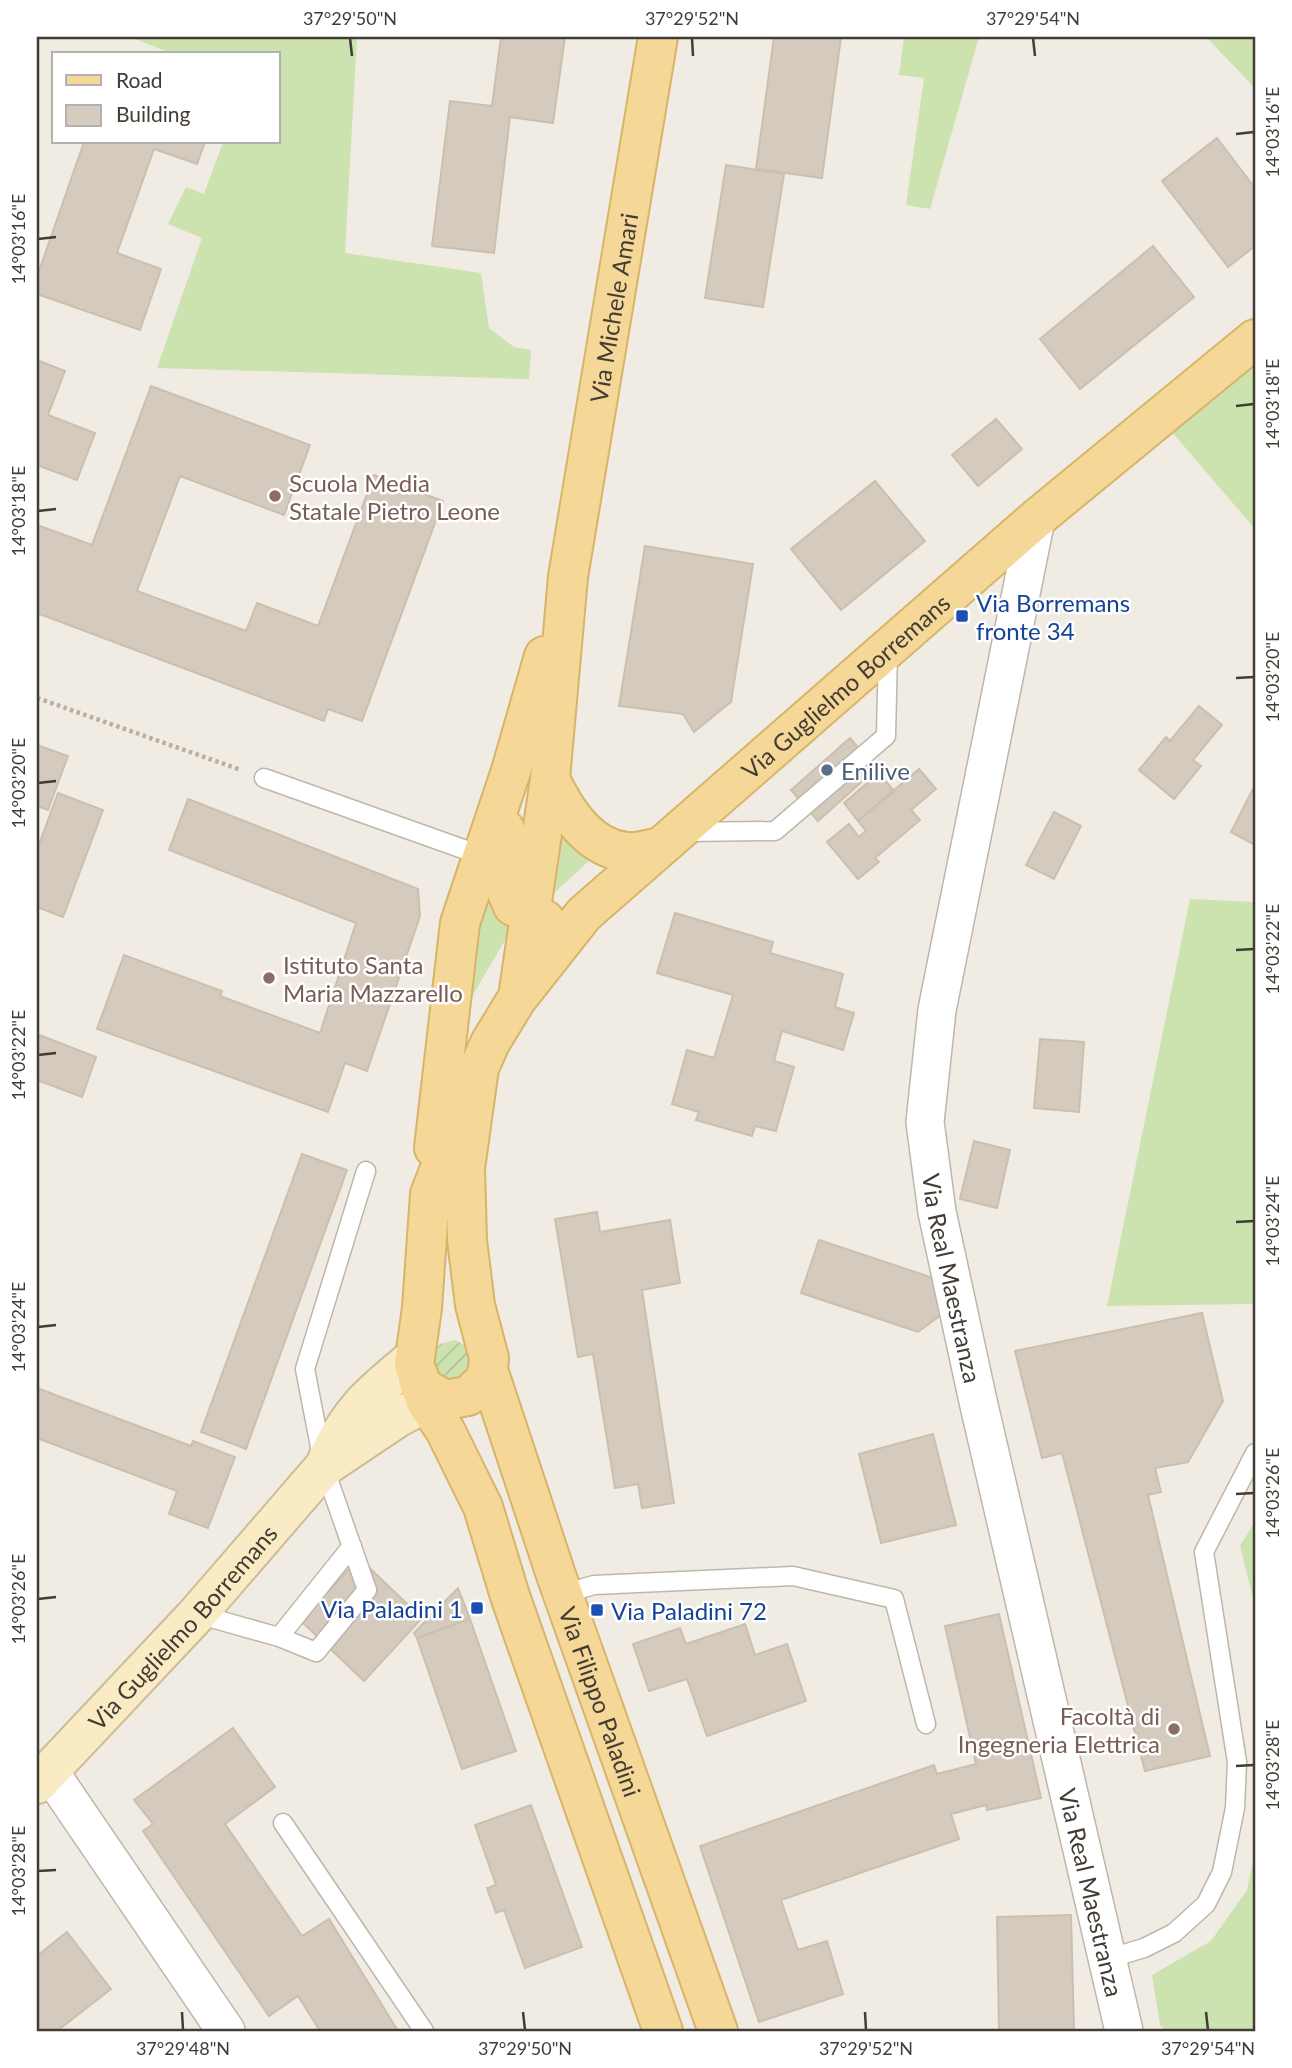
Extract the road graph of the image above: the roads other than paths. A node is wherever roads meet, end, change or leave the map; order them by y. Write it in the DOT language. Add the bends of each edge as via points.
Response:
graph roads {
  1 [pos="658,37"];
  2 [pos="1255,339"];
  3 [pos="1036,519"];
  4 [pos="568,577"];
  5 [pos="888,646"];
  6 [pos="511,771"];
  7 [pos="264,778"];
  8 [pos="550,779"];
  9 [pos="669,840"];
  10 [pos="480,855"];
  11 [pos="584,914"];
  12 [pos="529,915"];
  13 [pos="518,997"];
  14 [pos="479,1068"];
  15 [pos="366,1171"];
  16 [pos="430,1194"];
  17 [pos="487,1359"];
  18 [pos="422,1375"];
  19 [pos="1255,1453"];
  20 [pos="324,1467"];
  21 [pos="352,1546"];
  22 [pos="563,1594"];
  23 [pos="197,1614"];
  24 [pos="279,1637"];
  25 [pos="926,1724"];
  26 [pos="43,1778"];
  27 [pos="283,1823"];
  28 [pos="1107,1959"];
  29 [pos="226,2031"];
  30 [pos="424,2031"];
  31 [pos="663,2031"];
  32 [pos="718,2031"];
  33 [pos="1124,2031"];
  1 -- 4 [label="main road, Via Michele Amari"];
  2 -- 3 [label="main road, Via Guglielmo Borremans"];
  3 -- 5 [label="main road, Via Guglielmo Borremans"];
  3 -- 28 [label="street, Via Real Maestranza" via="937,1010 925,1122 937,1212 978,1401"];
  4 -- 6 [label="main road"];
  4 -- 8 [label="main road"];
  5 -- 9 [label="main road, Via Guglielmo Borremans"];
  5 -- 9 [label="lane" via="886,736 775,831"];
  6 -- 10 [label="main road"];
  6 -- 12 [label="main road" via="501,879 513,906"];
  7 -- 10 [label="lane"];
  8 -- 9 [label="main road" via="569,814 611,849 629,852"];
  8 -- 12 [label="main road"];
  9 -- 11 [label="main road, Via Guglielmo Borremans"];
  10 -- 16 [label="main road" via="460,922 452,972"];
  11 -- 12 [label="main road" via="551,921"];
  11 -- 13 [label="main road, Via Guglielmo Borremans"];
  12 -- 13 [label="main road"];
  13 -- 14 [label="main road, Via Guglielmo Borremans"];
  14 -- 16 [label="main road"];
  14 -- 17 [label="main road, Via Filippo Paladini" via="465,1168 466,1228"];
  15 -- 20 [label="lane" via="305,1369"];
  16 -- 18 [label="main road"];
  17 -- 18 [label="main road" via="484,1381 457,1400"];
  17 -- 18 [label="main road" via="479,1337 458,1325 435,1329"];
  17 -- 22 [label="main road, Via Filippo Paladini"];
  18 -- 20 [label="main road, Via Guglielmo Borremans" via="366,1437"];
  18 -- 31 [label="main road, Via Filippo Paladini" via="483,1507 514,1609"];
  19 -- 28 [label="lane" via="1204,1552 1237,1762 1235,1808 1222,1872 1206,1904 1174,1933"];
  20 -- 21 [label="lane"];
  20 -- 23 [label="main road, Via Guglielmo Borremans"];
  21 -- 24 [label="lane"];
  21 -- 24 [label="lane" via="367,1590 316,1652"];
  22 -- 25 [label="lane" via="594,1585 793,1576 894,1600"];
  22 -- 32 [label="main road, Via Filippo Paladini"];
  23 -- 24 [label="lane"];
  23 -- 26 [label="main road, Via Guglielmo Borremans"];
  26 -- 29 [label="street"];
  27 -- 30 [label="lane"];
  28 -- 33 [label="street, Via Real Maestranza"];
}
